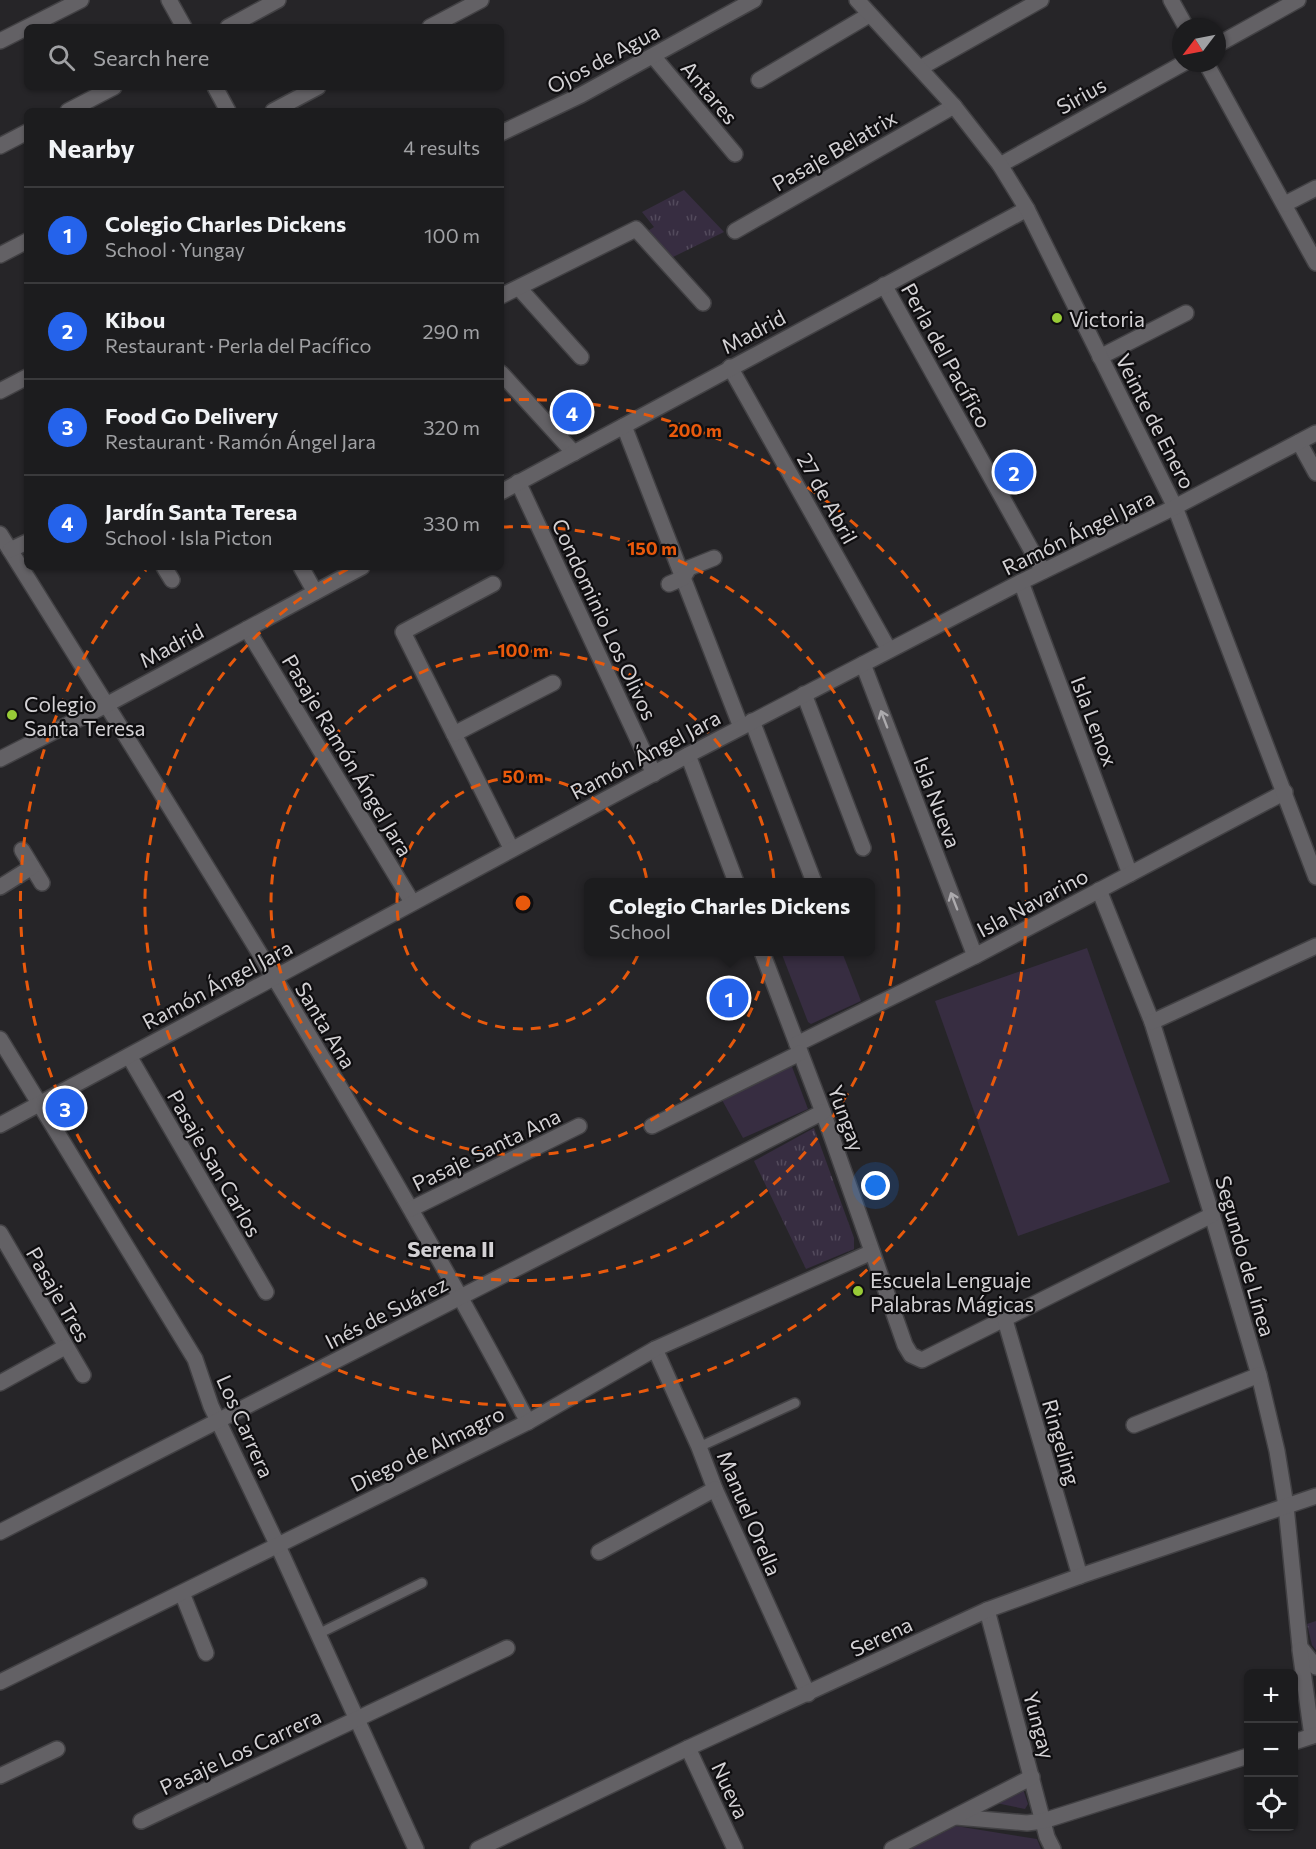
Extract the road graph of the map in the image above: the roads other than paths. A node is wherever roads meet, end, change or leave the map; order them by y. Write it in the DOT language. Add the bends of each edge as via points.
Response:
graph roads {
  1 [pos="81,0"];
  2 [pos="170,0"];
  3 [pos="278,0"];
  4 [pos="481,0"];
  5 [pos="754,0"];
  6 [pos="857,0"];
  7 [pos="1041,0"];
  8 [pos="1171,0"];
  9 [pos="1298,0"];
  10 [pos="869,15"];
  11 [pos="1181,18"];
  12 [pos="32,24"];
  13 [pos="182,24"];
  14 [pos="234,24"];
  15 [pos="436,24"];
  16 [pos="24,28"];
  17 [pos="0,40"];
  18 [pos="1226,40"];
  19 [pos="653,56"];
  20 [pos="921,68"];
  21 [pos="1172,70"];
  22 [pos="1211,72"];
  23 [pos="759,80"];
  24 [pos="108,90"];
  25 [pos="217,90"];
  26 [pos="312,90"];
  27 [pos="954,106"];
  28 [pos="74,108"];
  29 [pos="226,108"];
  30 [pos="279,108"];
  31 [pos="504,132"];
  32 [pos="24,134"];
  33 [pos="0,146"];
  34 [pos="735,154"];
  35 [pos="1000,165"];
  36 [pos="1316,188"];
  37 [pos="1285,204"];
  38 [pos="1027,208"];
  39 [pos="735,231"];
  40 [pos="24,243"];
  41 [pos="0,255"];
  42 [pos="1316,262"];
  43 [pos="885,285"];
  44 [pos="519,288"];
  45 [pos="504,295"];
  46 [pos="703,303"];
  47 [pos="1186,313"];
  48 [pos="581,357"];
  49 [pos="1100,357"];
  50 [pos="730,367"];
  51 [pos="504,376"];
  52 [pos="24,379"];
  53 [pos="0,391"];
  54 [pos="624,426"];
  55 [pos="1316,433"];
  56 [pos="1299,442"];
  57 [pos="574,453"];
  58 [pos="1316,473"];
  59 [pos="518,482"];
  60 [pos="504,490"];
  61 [pos="1176,507"];
  62 [pos="0,534"];
  63 [pos="24,543"];
  64 [pos="10,550"];
  65 [pos="714,558"];
  66 [pos="303,570"];
  67 [pos="356,570"];
  68 [pos="1044,571"];
  69 [pos="676,581"];
  70 [pos="1021,582"];
  71 [pos="493,584"];
  72 [pos="315,592"];
  73 [pos="247,629"];
  74 [pos="889,650"];
  75 [pos="863,664"];
  76 [pos="553,683"];
  77 [pos="804,694"];
  78 [pos="106,705"];
  79 [pos="746,724"];
  80 [pos="454,734"];
  81 [pos="688,754"];
  82 [pos="0,759"];
  83 [pos="654,774"];
  84 [pos="1285,792"];
  85 [pos="511,848"];
  86 [pos="863,848"];
  87 [pos="22,850"];
  88 [pos="32,867"];
  89 [pos="1130,874"];
  90 [pos="1316,877"];
  91 [pos="734,878"];
  92 [pos="811,878"];
  93 [pos="42,883"];
  94 [pos="0,887"];
  95 [pos="1099,890"];
  96 [pos="412,902"];
  97 [pos="1316,946"];
  98 [pos="764,956"];
  99 [pos="975,956"];
  100 [pos="274,977"];
  101 [pos="1152,1022"];
  102 [pos="0,1039"];
  103 [pos="799,1048"];
  104 [pos="129,1056"];
  105 [pos="41,1104"];
  106 [pos="823,1112"];
  107 [pos="0,1125"];
  108 [pos="579,1126"];
  109 [pos="652,1126"];
  110 [pos="411,1209"];
  111 [pos="1212,1215"];
  112 [pos="0,1233"];
  113 [pos="872,1252"];
  114 [pos="266,1292"];
  115 [pos="461,1296"];
  116 [pos="1005,1320"];
  117 [pos="65,1347"];
  118 [pos="655,1348"];
  119 [pos="82,1375"];
  120 [pos="1258,1375"];
  121 [pos="0,1383"];
  122 [pos="795,1403"];
  123 [pos="218,1421"];
  124 [pos="528,1422"];
  125 [pos="1134,1425"];
  126 [pos="699,1447"];
  127 [pos="715,1489"];
  128 [pos="1316,1496"];
  129 [pos="1286,1506"];
  130 [pos="0,1532"];
  131 [pos="278,1546"];
  132 [pos="599,1552"];
  133 [pos="1080,1576"];
  134 [pos="422,1583"];
  135 [pos="182,1593"];
  136 [pos="987,1610"];
  137 [pos="318,1634"];
  138 [pos="1300,1647"];
  139 [pos="507,1648"];
  140 [pos="206,1653"];
  141 [pos="1316,1667"];
  142 [pos="0,1682"];
  143 [pos="808,1694"];
  144 [pos="357,1719"];
  145 [pos="1314,1735"];
  146 [pos="1298,1740"];
  147 [pos="688,1748"];
  148 [pos="57,1749"];
  149 [pos="1244,1757"];
  150 [pos="0,1776"];
  151 [pos="1032,1777"];
  152 [pos="956,1817"];
  153 [pos="141,1821"];
  154 [pos="1043,1821"];
  155 [pos="416,1849"];
  156 [pos="478,1849"];
  157 [pos="735,1849"];
  158 [pos="892,1849"];
  159 [pos="1053,1849"];
  1 -- 12 [label="street"];
  2 -- 13 [label="street"];
  3 -- 14 [label="street"];
  4 -- 15 [label="street"];
  5 -- 19 [label="street, Ojos de Agua"];
  6 -- 10 [label="street, Veinte de Enero"];
  7 -- 20 [label="street"];
  8 -- 11 [label="street"];
  9 -- 18 [label="street"];
  10 -- 20 [label="street, Veinte de Enero"];
  10 -- 23 [label="street"];
  16 -- 17 [label="street"];
  19 -- 31 [label="street, Ojos de Agua"];
  19 -- 34 [label="street, Antares"];
  20 -- 27 [label="street, Veinte de Enero"];
  21 -- 35 [label="street, Sirius"];
  22 -- 37 [label="street"];
  24 -- 28 [label="street"];
  25 -- 29 [label="street"];
  26 -- 30 [label="street"];
  27 -- 35 [label="street, Veinte de Enero"];
  27 -- 39 [label="street, Pasaje Belatrix"];
  32 -- 33 [label="street"];
  35 -- 38 [label="street, Veinte de Enero"];
  36 -- 37 [label="street"];
  37 -- 42 [label="street"];
  38 -- 43 [label="street, Madrid"];
  38 -- 49 [label="street, Veinte de Enero"];
  40 -- 41 [label="street"];
  43 -- 50 [label="street, Madrid"];
  43 -- 68 [label="street, Perla del Pacífico"];
  44 -- 45 [label="street"];
  44 -- 46 [label="street" via="636,229"];
  44 -- 48 [label="street"];
  47 -- 49 [label="street"];
  49 -- 61 [label="street, Veinte de Enero"];
  50 -- 54 [label="street, Madrid"];
  50 -- 74 [label="street, 27 de Abril"];
  51 -- 57 [label="street"];
  52 -- 53 [label="street"];
  54 -- 57 [label="street, Madrid"];
  54 -- 69 [label="street"];
  55 -- 56 [label="street, Ramón Ángel Jara"];
  56 -- 58 [label="street"];
  56 -- 61 [label="street, Ramón Ángel Jara"];
  57 -- 59 [label="street, Madrid"];
  59 -- 60 [label="street, Madrid"];
  59 -- 83 [label="street, Condominio Los Olivos"];
  61 -- 68 [label="street, Ramón Ángel Jara"];
  61 -- 84 [label="street, Veinte de Enero"];
  62 -- 64 [label="street, Santa Ana"];
  63 -- 64 [label="street"];
  64 -- 78 [label="street, Santa Ana"];
  65 -- 69 [label="street" via="689,568"];
  66 -- 72 [label="street"];
  67 -- 72 [label="street, Madrid"];
  68 -- 70 [label="street, Ramón Ángel Jara"];
  69 -- 79 [label="street"];
  70 -- 74 [label="street, Ramón Ángel Jara"];
  70 -- 89 [label="street, Isla Lenox"];
  71 -- 80 [label="street" via="403,632"];
  72 -- 73 [label="street, Madrid"];
  73 -- 78 [label="street, Madrid"];
  73 -- 96 [label="street, Pasaje Ramón Ángel Jara"];
  74 -- 75 [label="street, Ramón Ángel Jara"];
  75 -- 77 [label="street, Ramón Ángel Jara"];
  99 -- 75 [label="street, Isla Nueva, one-way"];
  76 -- 80 [label="street"];
  77 -- 79 [label="street, Ramón Ángel Jara"];
  77 -- 86 [label="street"];
  78 -- 82 [label="street, Madrid"];
  78 -- 100 [label="street, Santa Ana"];
  79 -- 81 [label="street, Ramón Ángel Jara"];
  79 -- 92 [label="street"];
  80 -- 85 [label="street"];
  81 -- 83 [label="street, Ramón Ángel Jara"];
  81 -- 91 [label="street"];
  83 -- 85 [label="street, Ramón Ángel Jara"];
  84 -- 89 [label="street, Isla Navarino"];
  84 -- 90 [label="street, Veinte de Enero"];
  85 -- 96 [label="street, Ramón Ángel Jara"];
  87 -- 88 [label="street"];
  88 -- 93 [label="street"];
  88 -- 94 [label="street"];
  89 -- 95 [label="street, Isla Navarino"];
  95 -- 99 [label="street, Isla Navarino"];
  95 -- 101 [label="street, Segundo de Línea"];
  96 -- 100 [label="street, Ramón Ángel Jara"];
  97 -- 101 [label="street"];
  98 -- 103 [label="street, Yungay"];
  99 -- 103 [label="street, Isla Navarino"];
  100 -- 104 [label="street, Ramón Ángel Jara"];
  100 -- 110 [label="street, Santa Ana"];
  101 -- 111 [label="street, Segundo de Línea"];
  102 -- 105 [label="street, Los Carrera"];
  103 -- 106 [label="street, Yungay"];
  103 -- 109 [label="street, Isla Navarino"];
  104 -- 105 [label="street, Ramón Ángel Jara"];
  104 -- 114 [label="street, Pasaje San Carlos"];
  105 -- 107 [label="street, Ramón Ángel Jara"];
  105 -- 123 [label="street, Los Carrera" via="195,1359"];
  106 -- 113 [label="street, Yungay"];
  106 -- 115 [label="street, Inés de Suárez"];
  108 -- 110 [label="street, Pasaje Santa Ana"];
  110 -- 115 [label="street, Santa Ana"];
  111 -- 116 [label="street"];
  111 -- 120 [label="street, Segundo de Línea"];
  112 -- 117 [label="street, Pasaje Tres"];
  113 -- 116 [label="street, Yungay" via="911,1355 922,1360"];
  113 -- 118 [label="street, Diego de Almagro"];
  115 -- 123 [label="street, Inés de Suárez"];
  115 -- 124 [label="street, Santa Ana"];
  116 -- 133 [label="street, Ringeling"];
  117 -- 119 [label="street, Pasaje Tres"];
  117 -- 121 [label="street"];
  118 -- 124 [label="street, Diego de Almagro"];
  118 -- 126 [label="street, Manuel Orella"];
  120 -- 125 [label="street"];
  120 -- 129 [label="street, Segundo de Línea"];
  122 -- 126 [label="lane"];
  123 -- 130 [label="street, Inés de Suárez"];
  123 -- 131 [label="street, Los Carrera"];
  124 -- 131 [label="street, Diego de Almagro"];
  126 -- 127 [label="street, Manuel Orella"];
  127 -- 132 [label="street"];
  127 -- 143 [label="street, Manuel Orella"];
  128 -- 129 [label="street, Serena"];
  129 -- 133 [label="street, Serena"];
  129 -- 138 [label="street, Segundo de Línea"];
  131 -- 135 [label="street, Diego de Almagro"];
  131 -- 137 [label="street, Los Carrera"];
  133 -- 136 [label="street, Serena"];
  134 -- 137 [label="lane"];
  135 -- 140 [label="street"];
  135 -- 142 [label="street, Diego de Almagro"];
  136 -- 143 [label="street, Serena"];
  136 -- 151 [label="street, Yungay"];
  137 -- 144 [label="street, Los Carrera"];
  138 -- 141 [label="street"];
  138 -- 145 [label="street, Segundo de Línea"];
  139 -- 144 [label="street, Pasaje Los Carrera"];
  143 -- 147 [label="street, Serena"];
  144 -- 153 [label="street, Pasaje Los Carrera"];
  144 -- 155 [label="street, Los Carrera"];
  145 -- 146 [label="street"];
  147 -- 156 [label="street, Serena"];
  147 -- 157 [label="street, Nueva"];
  148 -- 150 [label="street"];
  149 -- 154 [label="street"];
  151 -- 152 [label="street"];
  151 -- 154 [label="street, Yungay"];
  152 -- 154 [label="street"];
  152 -- 158 [label="street"];
  154 -- 159 [label="street, Yungay"];
}
